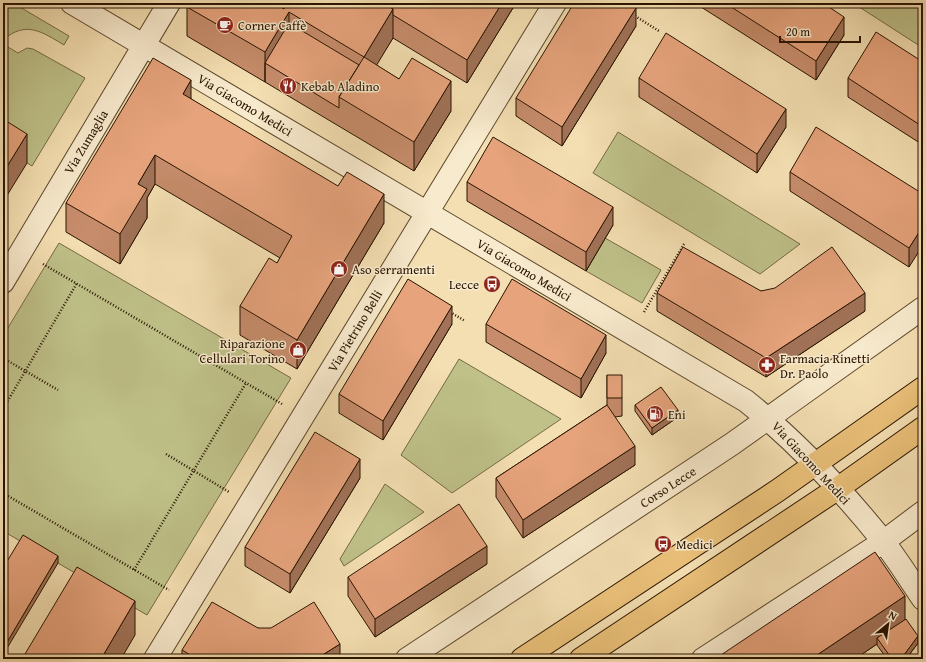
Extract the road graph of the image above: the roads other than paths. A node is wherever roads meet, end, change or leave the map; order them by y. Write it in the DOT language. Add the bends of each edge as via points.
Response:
graph roads {
  1 [pos="72,3"];
  2 [pos="169,3"];
  3 [pos="555,3"];
  4 [pos="144,45"];
  5 [pos="427,213"];
  6 [pos="3,282"];
  7 [pos="923,308"];
  8 [pos="923,388"];
  9 [pos="769,418"];
  10 [pos="923,428"];
  11 [pos="816,464"];
  12 [pos="837,489"];
  13 [pos="923,512"];
  14 [pos="883,542"];
  15 [pos="923,599"];
  16 [pos="156,659"];
  17 [pos="407,659"];
  18 [pos="522,659"];
  19 [pos="581,659"];
  20 [pos="703,659"];
  1 -- 4 [label="street, Via Giacomo Medici"];
  2 -- 4 [label="street, Via Zumaglia"];
  3 -- 5 [label="street, Via Pietrino Belli"];
  4 -- 5 [label="street, Via Giacomo Medici"];
  4 -- 6 [label="street, Via Zumaglia"];
  5 -- 9 [label="street, Via Giacomo Medici" via="732,391"];
  5 -- 16 [label="street, Via Pietrino Belli"];
  7 -- 9 [label="street, Corso Lecce"];
  8 -- 11 [label="main road"];
  9 -- 11 [label="street, Via Giacomo Medici"];
  9 -- 17 [label="street, Corso Lecce"];
  10 -- 12 [label="main road"];
  11 -- 12 [label="street, Via Giacomo Medici"];
  11 -- 18 [label="main road"];
  12 -- 14 [label="street, Via Giacomo Medici"];
  12 -- 19 [label="main road"];
  13 -- 14 [label="street"];
  14 -- 15 [label="street, Via Giacomo Medici"];
  14 -- 20 [label="street"];
}
